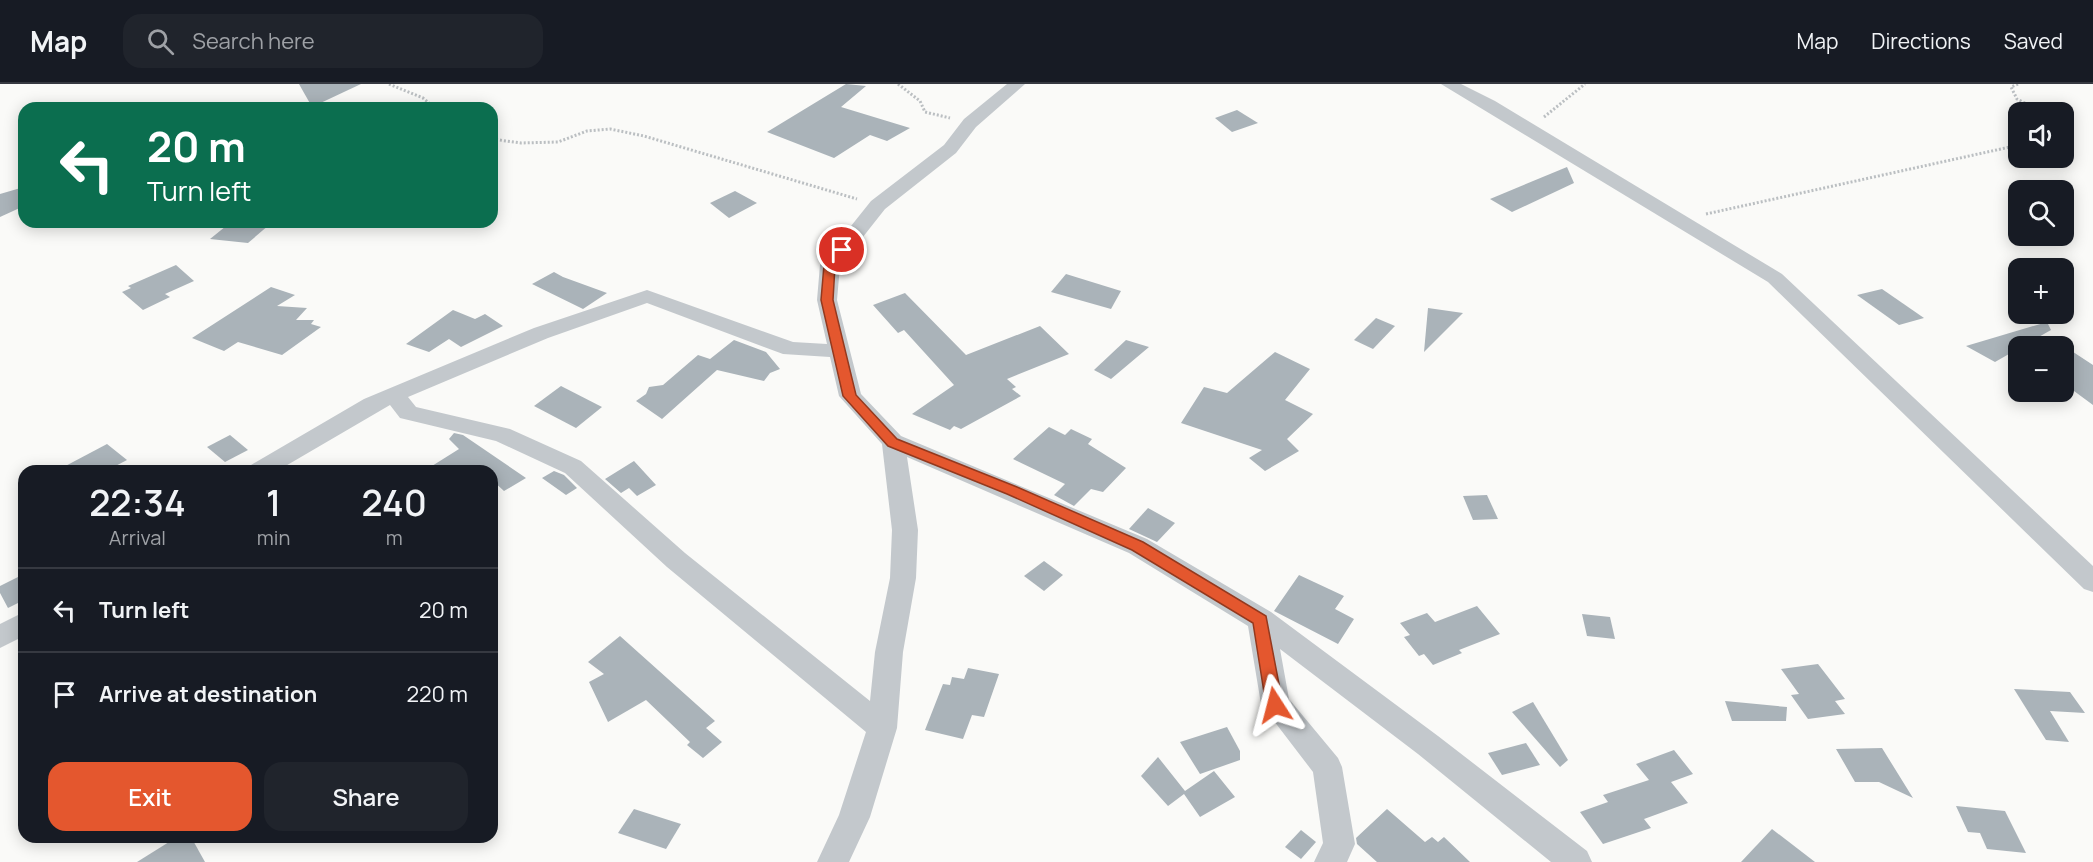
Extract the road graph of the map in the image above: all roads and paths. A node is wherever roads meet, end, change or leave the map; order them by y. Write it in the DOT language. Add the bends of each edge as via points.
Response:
graph roads {
  1 [pos="389,84"];
  2 [pos="898,84"];
  3 [pos="1017,84"];
  4 [pos="1449,84"];
  5 [pos="1586,84"];
  6 [pos="2018,84"];
  7 [pos="428,102"];
  8 [pos="2023,102"];
  9 [pos="970,123"];
  10 [pos="1529,128"];
  11 [pos="498,140"];
  12 [pos="2008,147"];
  13 [pos="878,205"];
  14 [pos="1679,219"];
  15 [pos="840,351"];
  16 [pos="394,395"];
  17 [pos="893,442"];
  18 [pos="269,465"];
  19 [pos="2093,582"];
  20 [pos="1261,620"];
  21 [pos="18,626"];
  22 [pos="0,637"];
  23 [pos="882,728"];
  24 [pos="833,862"];
  25 [pos="1330,862"];
  26 [pos="1576,862"];
  1 -- 7 [label="path"];
  2 -- 9 [label="path" via="920,101 925,112"];
  3 -- 9 [label="street"];
  4 -- 10 [label="street"];
  5 -- 10 [label="path"];
  6 -- 8 [label="path" via="2011,87"];
  9 -- 13 [label="street" via="950,149"];
  10 -- 14 [label="street"];
  11 -- 13 [label="path" via="558,141 610,129"];
  12 -- 14 [label="path"];
  13 -- 15 [label="street" via="830,265 827,300"];
  14 -- 19 [label="street" via="1775,278"];
  15 -- 16 [label="street" via="791,349 647,296 541,333"];
  15 -- 17 [label="street" via="850,396"];
  16 -- 18 [label="street"];
  16 -- 23 [label="street" via="408,413 502,435 573,468 676,560"];
  17 -- 20 [label="street" via="1138,546"];
  17 -- 23 [label="street" via="905,530 903,578 889,652"];
  20 -- 25 [label="street" via="1275,705 1327,767 1339,844"];
  20 -- 26 [label="street" via="1428,744"];
  21 -- 22 [label="street"];
  23 -- 24 [label="street" via="855,817"];
}
